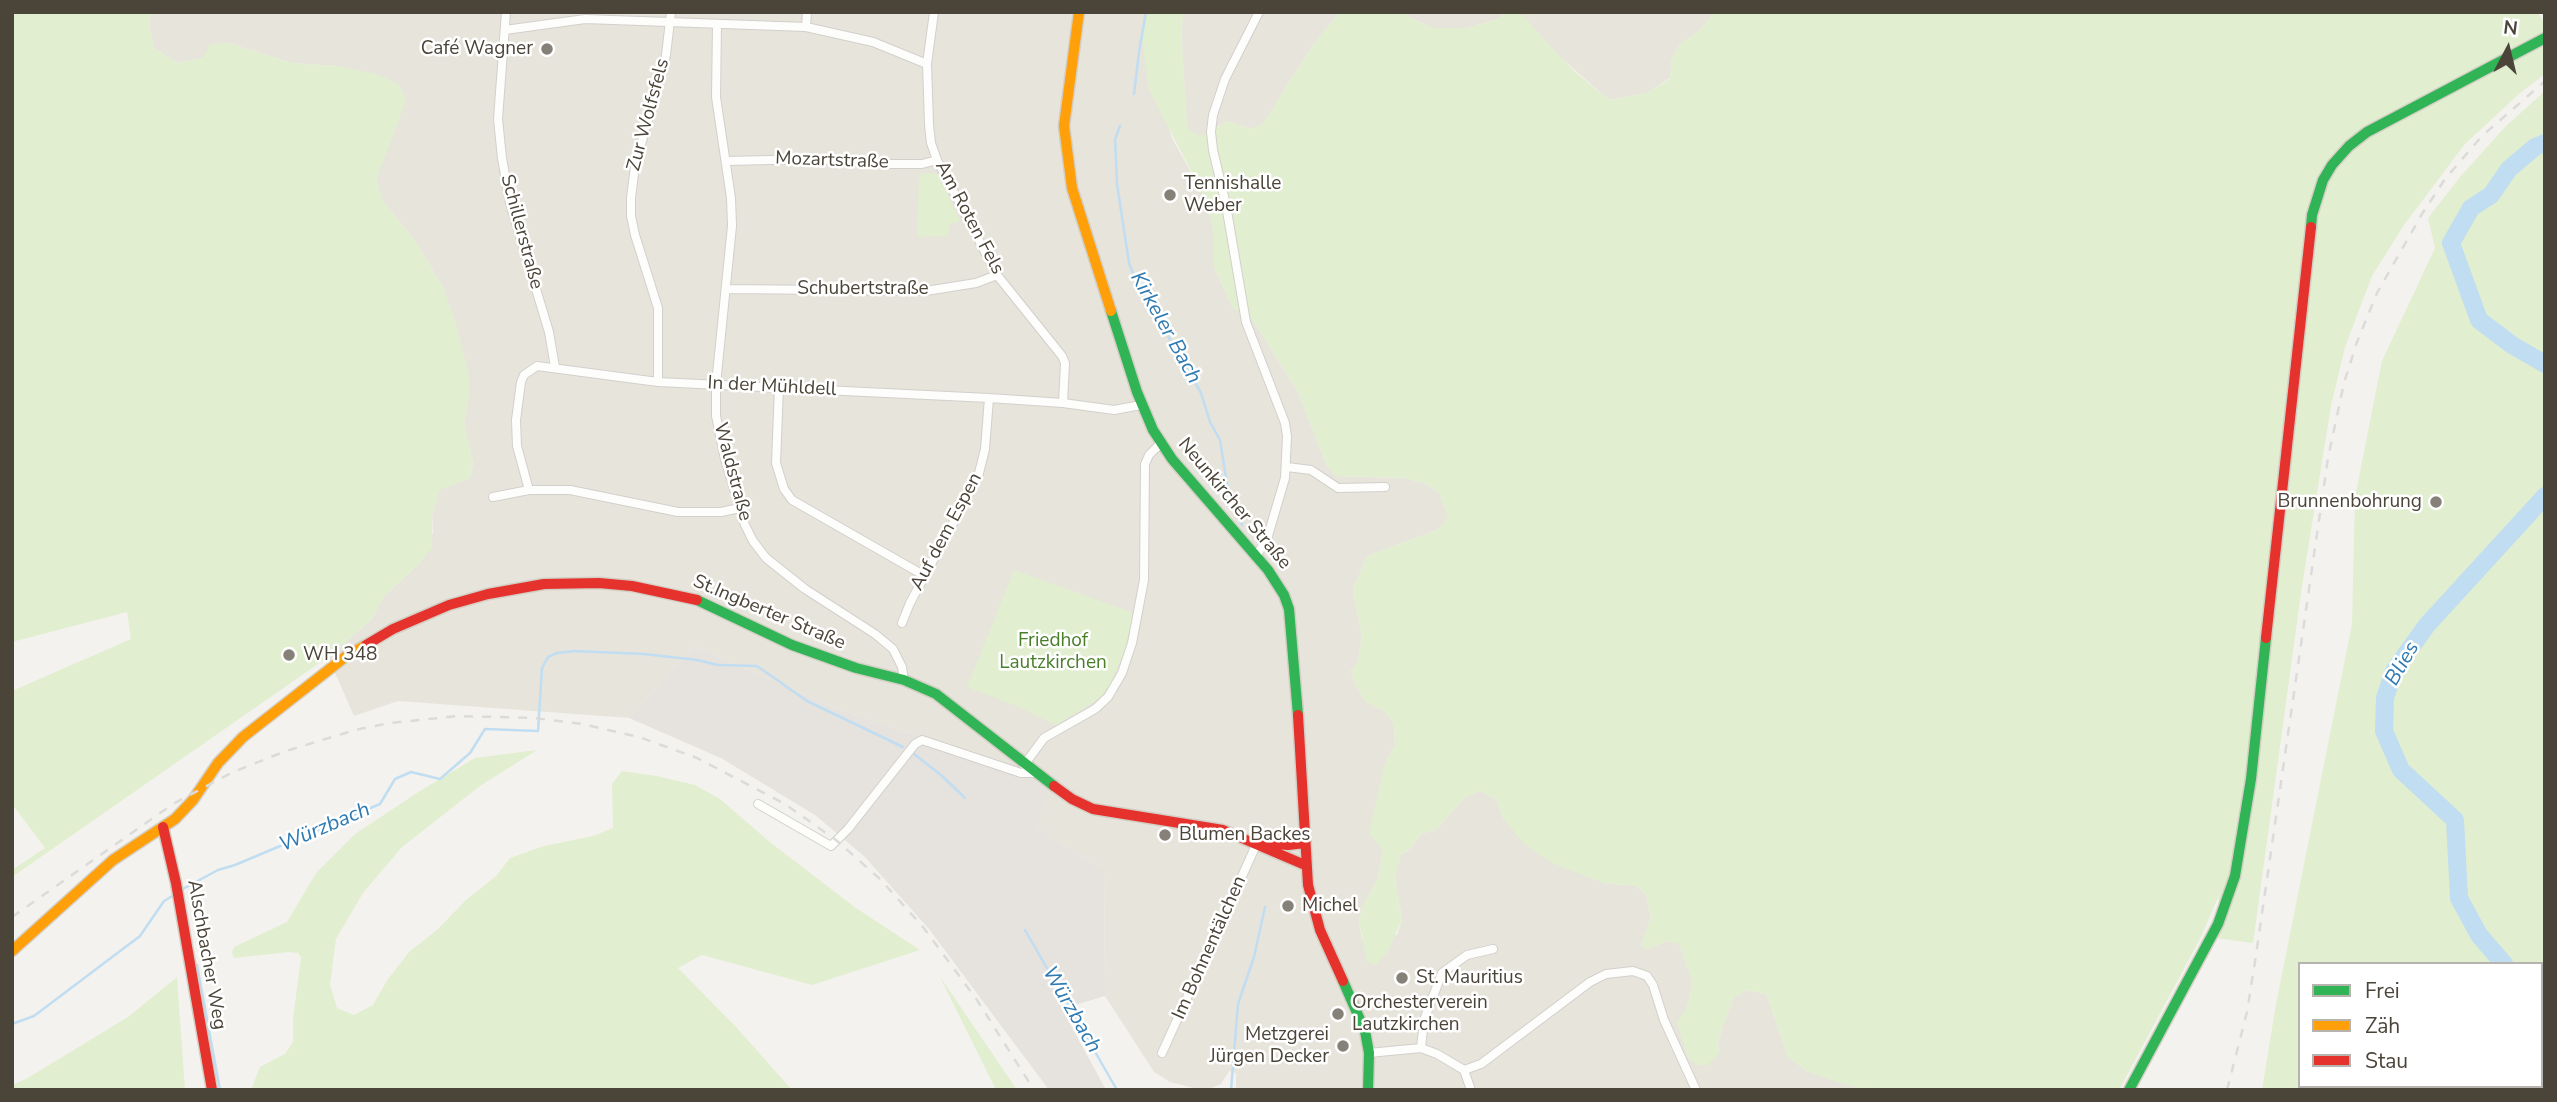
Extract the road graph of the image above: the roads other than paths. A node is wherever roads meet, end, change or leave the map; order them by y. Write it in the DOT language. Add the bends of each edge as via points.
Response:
graph roads {
  1 [pos="506,12"];
  2 [pos="807,12"];
  3 [pos="934,12"];
  4 [pos="1079,12"];
  5 [pos="1259,12"];
  6 [pos="671,17"];
  7 [pos="717,24"];
  8 [pos="806,27"];
  9 [pos="505,30"];
  10 [pos="2545,38"];
  11 [pos="927,64"];
  12 [pos="726,160"];
  13 [pos="937,160"];
  14 [pos="997,275"];
  15 [pos="727,289"];
  16 [pos="555,367"];
  17 [pos="658,382"];
  18 [pos="716,384"];
  19 [pos="779,387"];
  20 [pos="989,398"];
  21 [pos="1063,403"];
  22 [pos="1142,405"];
  23 [pos="1161,443"];
  24 [pos="1287,467"];
  25 [pos="1385,487"];
  26 [pos="529,490"];
  27 [pos="493,497"];
  28 [pos="740,508"];
  29 [pos="1256,556"];
  30 [pos="925,576"];
  31 [pos="902,623"];
  32 [pos="904,680"];
  33 [pos="1024,765"];
  34 [pos="1035,774"];
  35 [pos="758,804"];
  36 [pos="163,827"];
  37 [pos="1257,843"];
  38 [pos="1305,843"];
  39 [pos="1305,865"];
  40 [pos="1493,949"];
  41 [pos="12,951"];
  42 [pos="1421,1048"];
  43 [pos="1162,1053"];
  44 [pos="1369,1053"];
  45 [pos="1464,1070"];
  46 [pos="212,1090"];
  47 [pos="1368,1090"];
  48 [pos="1471,1090"];
  49 [pos="1696,1090"];
  50 [pos="2129,1090"];
  1 -- 9 [label="street, Schillerstraße"];
  2 -- 8 [label="street"];
  3 -- 11 [label="street, Am Roten Fels"];
  4 -- 22 [label="main road, Neunkircher Straße" via="1065,104 1068,167"];
  5 -- 24 [label="street" via="1225,79 1213,115 1213,150 1250,338 1285,423"];
  6 -- 7 [label="street"];
  6 -- 9 [label="street" via="585,19"];
  6 -- 17 [label="street, Zur Wolfsfels" via="631,198 635,235 658,308"];
  7 -- 8 [label="street"];
  7 -- 12 [label="street, Waldstraße" via="716,97"];
  8 -- 11 [label="street" via="873,42"];
  9 -- 16 [label="street, Schillerstraße" via="498,119 502,158 510,204 549,332"];
  10 -- 50 [label="main road" via="2367,132 2349,146 2323,180 2312,215 2251,779 2235,876 2218,924"];
  11 -- 13 [label="street, Am Roten Fels" via="929,125"];
  12 -- 13 [label="street, Mozartstraße" via="892,164"];
  12 -- 15 [label="street, Waldstraße" via="732,226"];
  13 -- 14 [label="street, Am Roten Fels"];
  14 -- 15 [label="street, Schubertstraße" via="926,290"];
  14 -- 21 [label="street, Am Roten Fels" via="1062,356"];
  15 -- 18 [label="street, Waldstraße"];
  16 -- 17 [label="street, In der Mühldell"];
  16 -- 26 [label="street, In der Mühldell" via="537,366 521,382 516,434"];
  17 -- 18 [label="street, In der Mühldell"];
  18 -- 19 [label="street, In der Mühldell"];
  18 -- 28 [label="street, Waldstraße" via="719,434"];
  19 -- 20 [label="street, In der Mühldell"];
  19 -- 30 [label="street" via="776,463 784,489 793,500"];
  20 -- 21 [label="street, In der Mühldell"];
  20 -- 30 [label="street, Auf dem Espen" via="978,477"];
  21 -- 22 [label="street, In der Mühldell" via="1114,410"];
  22 -- 23 [label="main road, Neunkircher Straße"];
  23 -- 29 [label="main road, Neunkircher Straße"];
  23 -- 33 [label="street" via="1145,464 1144,580 1122,673 1108,697 1044,738"];
  24 -- 25 [label="street" via="1311,470 1338,488"];
  24 -- 29 [label="street" via="1267,539"];
  26 -- 27 [label="street"];
  26 -- 28 [label="street" via="570,490 678,512"];
  28 -- 32 [label="street, Waldstraße" via="765,558 893,649"];
  29 -- 38 [label="main road, Neunkircher Straße" via="1289,609"];
  30 -- 31 [label="street, Auf dem Espen"];
  32 -- 33 [label="main road, St.Ingberter Straße" via="936,694"];
  32 -- 36 [label="main road, St.Ingberter Straße" via="792,646 678,594 570,583 521,587 422,616 367,643 291,698 227,753 193,800"];
  33 -- 34 [label="main road, St.Ingberter Straße"];
  34 -- 35 [label="street" via="922,740 831,846"];
  34 -- 37 [label="main road, St.Ingberter Straße" via="1093,809 1206,827"];
  36 -- 41 [label="main road, St.Ingberter Straße" via="113,860"];
  36 -- 46 [label="main road, Alschbacher Weg"];
  37 -- 38 [label="main road, St.Ingberter Straße"];
  37 -- 39 [label="main road, St.Ingberter Straße"];
  37 -- 43 [label="street, Im Bohnentälchen"];
  38 -- 39 [label="main road, Neunkircher Straße"];
  39 -- 44 [label="main road, Neunkircher Straße" via="1316,920 1362,1021"];
  40 -- 42 [label="street" via="1466,955 1442,973 1424,1020"];
  42 -- 44 [label="street"];
  42 -- 45 [label="street"];
  44 -- 47 [label="main road, Neunkircher Straße"];
  45 -- 48 [label="street"];
  45 -- 49 [label="street" via="1481,1064 1590,982 1606,974 1633,971 1647,976 1653,985"];
}
